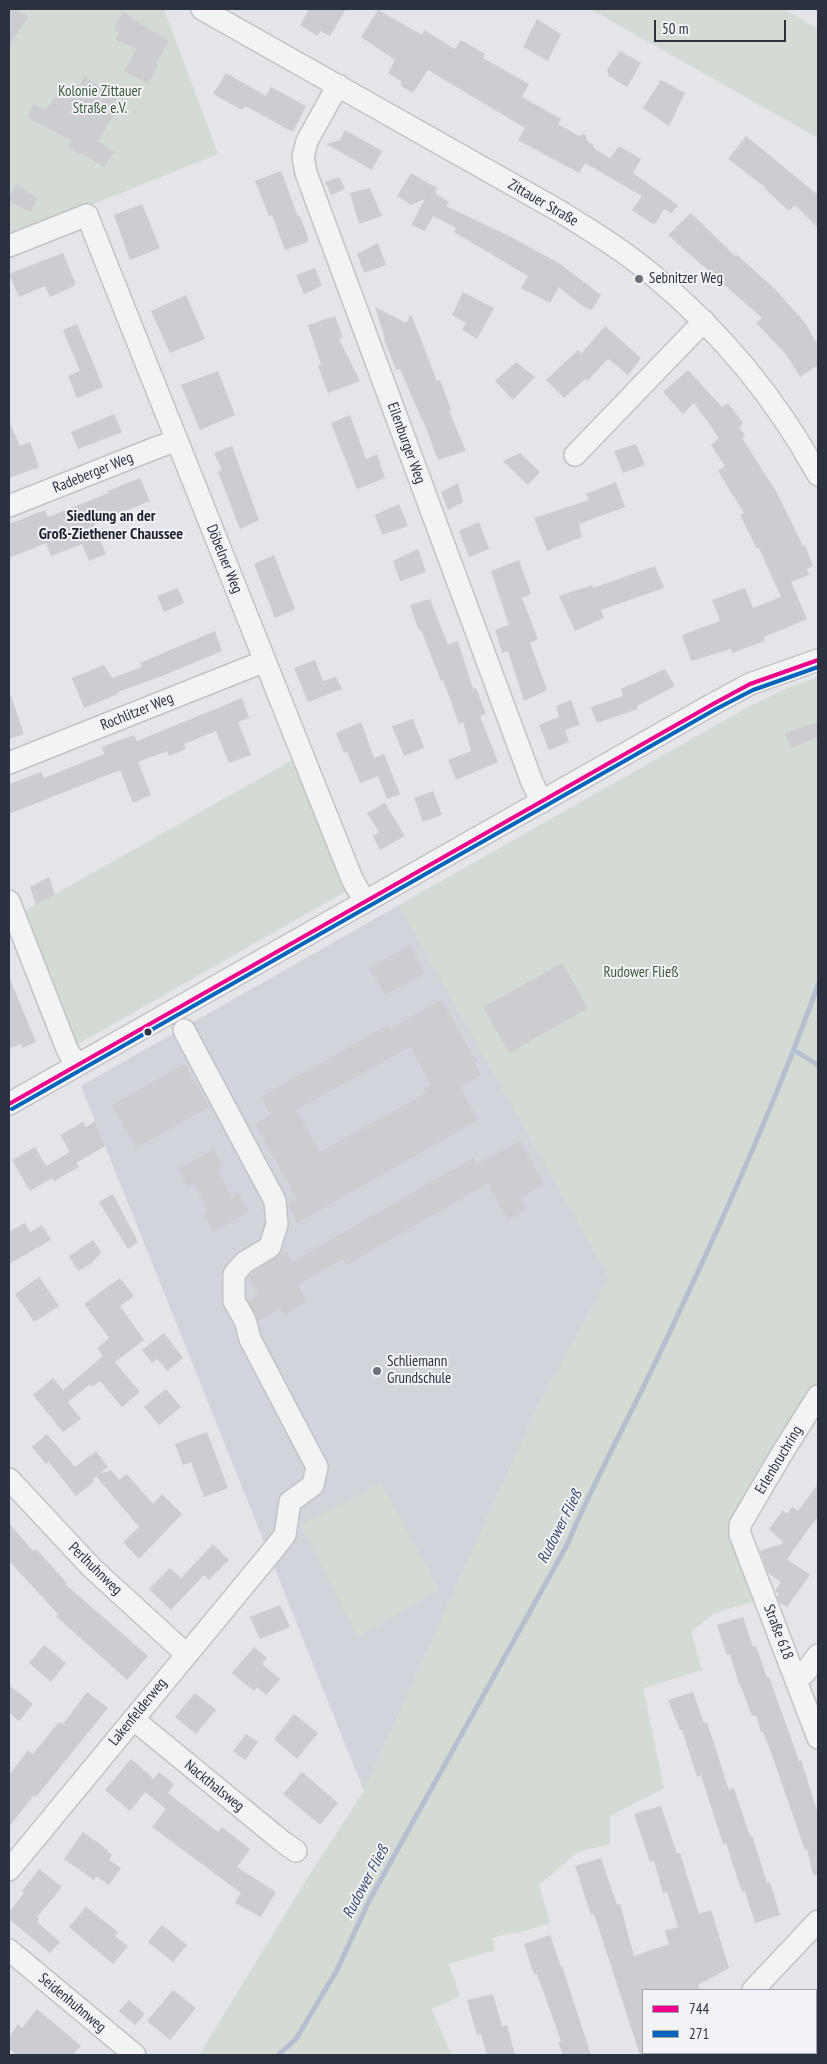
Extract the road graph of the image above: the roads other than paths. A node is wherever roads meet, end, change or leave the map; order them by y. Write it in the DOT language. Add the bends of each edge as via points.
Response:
graph roads {
  1 [pos="202,9"];
  2 [pos="338,85"];
  3 [pos="9,246"];
  4 [pos="704,321"];
  5 [pos="177,441"];
  6 [pos="575,455"];
  7 [pos="818,475"];
  8 [pos="9,506"];
  9 [pos="818,660"];
  10 [pos="265,661"];
  11 [pos="9,763"];
  12 [pos="542,802"];
  13 [pos="9,901"];
  14 [pos="365,902"];
  15 [pos="184,1030"];
  16 [pos="76,1065"];
  17 [pos="9,1104"];
  18 [pos="818,1396"];
  19 [pos="9,1479"];
  20 [pos="740,1525"];
  21 [pos="186,1654"];
  22 [pos="818,1655"];
  23 [pos="796,1677"];
  24 [pos="133,1719"];
  25 [pos="818,1738"];
  26 [pos="296,1851"];
  27 [pos="9,1870"];
  28 [pos="818,1921"];
  29 [pos="9,1950"];
  30 [pos="754,1989"];
  31 [pos="135,2055"];
  1 -- 2 [label="street, Zittauer Straße"];
  2 -- 4 [label="street, Zittauer Straße" via="600,237 654,276"];
  2 -- 12 [label="street, Eilenburger Weg" via="307,141 303,157 306,173"];
  3 -- 5 [label="street, Döbelner Weg" via="87,215"];
  4 -- 6 [label="street"];
  4 -- 7 [label="street, Zittauer Straße" via="780,412"];
  5 -- 8 [label="street, Radeberger Weg"];
  5 -- 10 [label="street, Döbelner Weg"];
  9 -- 12 [label="street" via="750,684"];
  10 -- 11 [label="street, Rochlitzer Weg"];
  10 -- 14 [label="street, Döbelner Weg" via="352,880"];
  12 -- 14 [label="street"];
  13 -- 16 [label="street"];
  14 -- 16 [label="street"];
  15 -- 21 [label="street, Lakenfelderweg" via="275,1202 276,1224 270,1247 245,1262 234,1274 234,1301 245,1320 250,1339 317,1467 314,1485 290,1502 285,1535"];
  16 -- 17 [label="street"];
  18 -- 20 [label="street, Erlenbruchring"];
  19 -- 21 [label="street, Perlhuhnweg" via="92,1568"];
  20 -- 23 [label="street, Straße 618" via="740,1534"];
  21 -- 24 [label="street, Lakenfelderweg"];
  22 -- 23 [label="street" via="804,1674"];
  23 -- 25 [label="street, Straße 618"];
  24 -- 26 [label="street, Nackthalsweg"];
  24 -- 27 [label="street, Lakenfelderweg"];
  28 -- 30 [label="street"];
  29 -- 31 [label="street, Seidenhuhnweg"];
}
